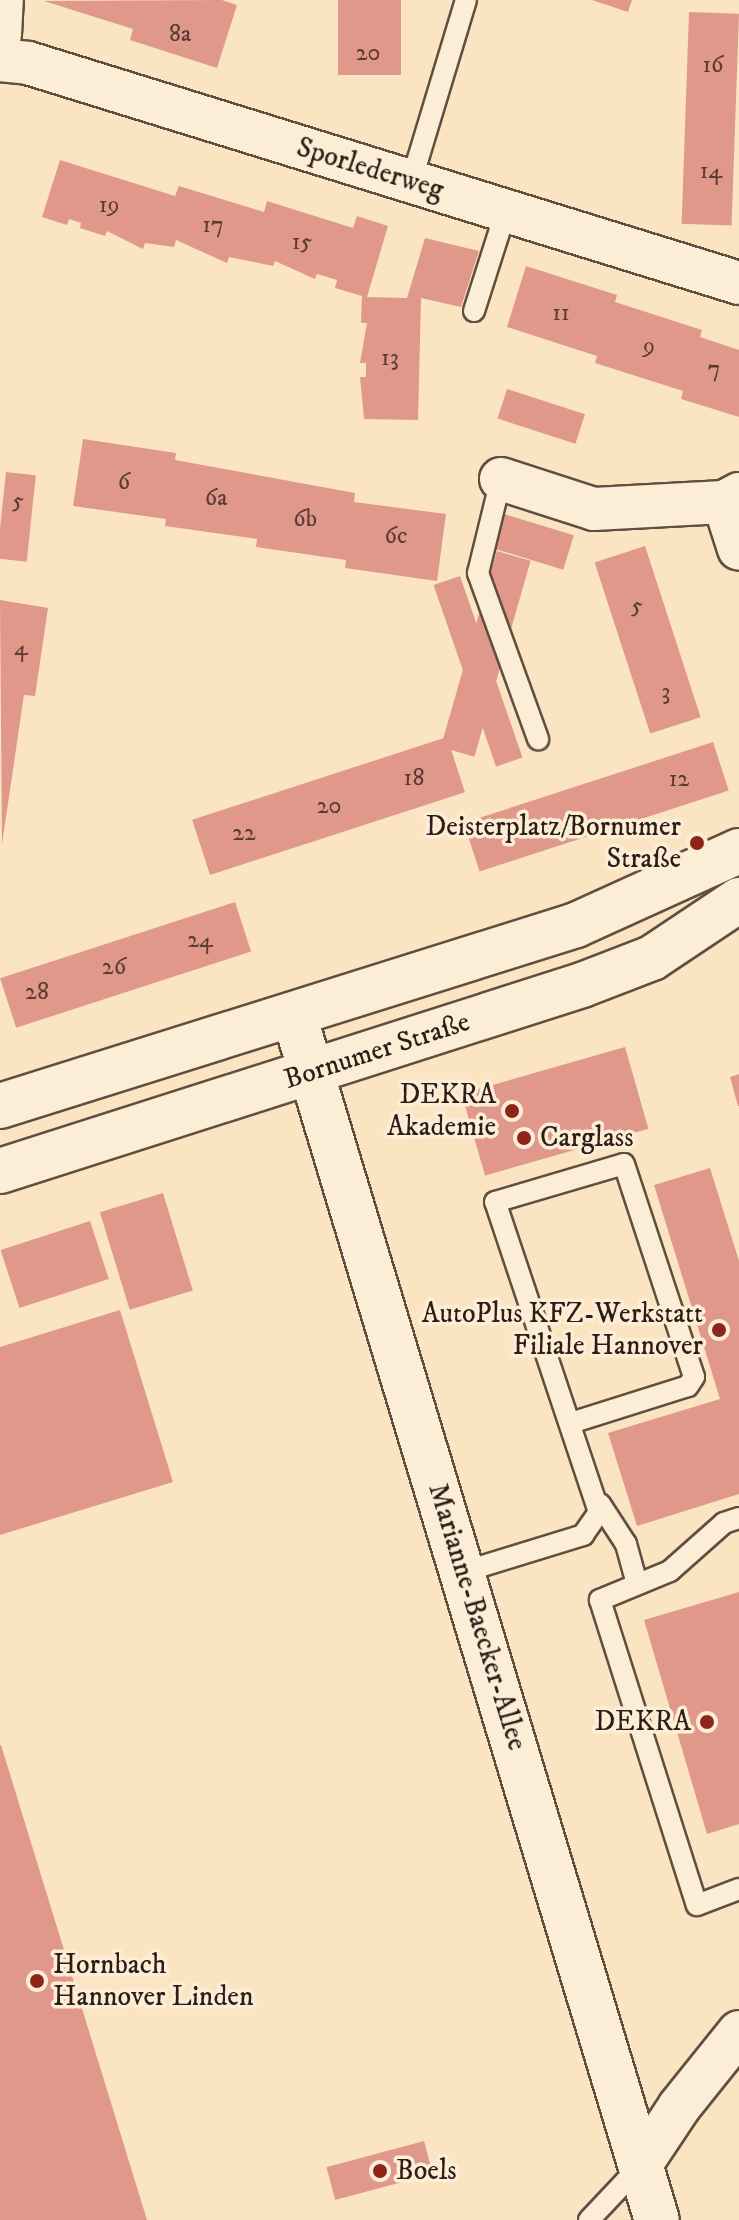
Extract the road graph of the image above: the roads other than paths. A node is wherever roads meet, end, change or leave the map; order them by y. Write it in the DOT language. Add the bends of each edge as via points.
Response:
graph roads {
  1 [pos="2,0"];
  2 [pos="466,0"];
  3 [pos="0,35"];
  4 [pos="0,60"];
  5 [pos="411,182"];
  6 [pos="506,211"];
  7 [pos="739,283"];
  8 [pos="474,311"];
  9 [pos="501,479"];
  10 [pos="732,498"];
  11 [pos="739,549"];
  12 [pos="538,739"];
  13 [pos="739,851"];
  14 [pos="739,900"];
  15 [pos="294,1015"];
  16 [pos="312,1072"];
  17 [pos="0,1106"];
  18 [pos="0,1171"];
  19 [pos="571,1423"];
  20 [pos="600,1504"];
  21 [pos="739,1518"];
  22 [pos="463,1572"];
  23 [pos="637,1584"];
  24 [pos="739,1889"];
  25 [pos="739,2032"];
  26 [pos="640,2166"];
  27 [pos="589,2220"];
  28 [pos="657,2220"];
  1 -- 3 [label="street"];
  2 -- 5 [label="lane"];
  4 -- 5 [label="street, Sporlederweg" via="28,63"];
  5 -- 6 [label="street, Sporlederweg"];
  6 -- 7 [label="street, Sporlederweg"];
  6 -- 8 [label="lane"];
  9 -- 10 [label="street" via="594,509"];
  9 -- 12 [label="lane" via="478,573"];
  10 -- 11 [label="street"];
  13 -- 15 [label="main road, Bornumer Straße" via="576,925"];
  14 -- 16 [label="main road, Bornumer Straße" via="652,958"];
  15 -- 16 [label="main road, Marianne-Baecker-Allee"];
  15 -- 17 [label="main road, Bornumer Straße"];
  16 -- 18 [label="main road, Bornumer Straße"];
  16 -- 22 [label="main road, Marianne-Baecker-Allee"];
  19 -- 19 [label="lane" via="688,1386 694,1377 624,1164 495,1202"];
  19 -- 20 [label="lane"];
  20 -- 22 [label="lane" via="595,1523 583,1535"];
  20 -- 23 [label="lane" via="626,1544"];
  21 -- 23 [label="lane" via="724,1523 670,1571"];
  22 -- 26 [label="main road, Marianne-Baecker-Allee"];
  23 -- 24 [label="lane" via="600,1600 697,1905"];
  25 -- 26 [label="street"];
  26 -- 27 [label="lane"];
  26 -- 28 [label="main road, Marianne-Baecker-Allee"];
}
